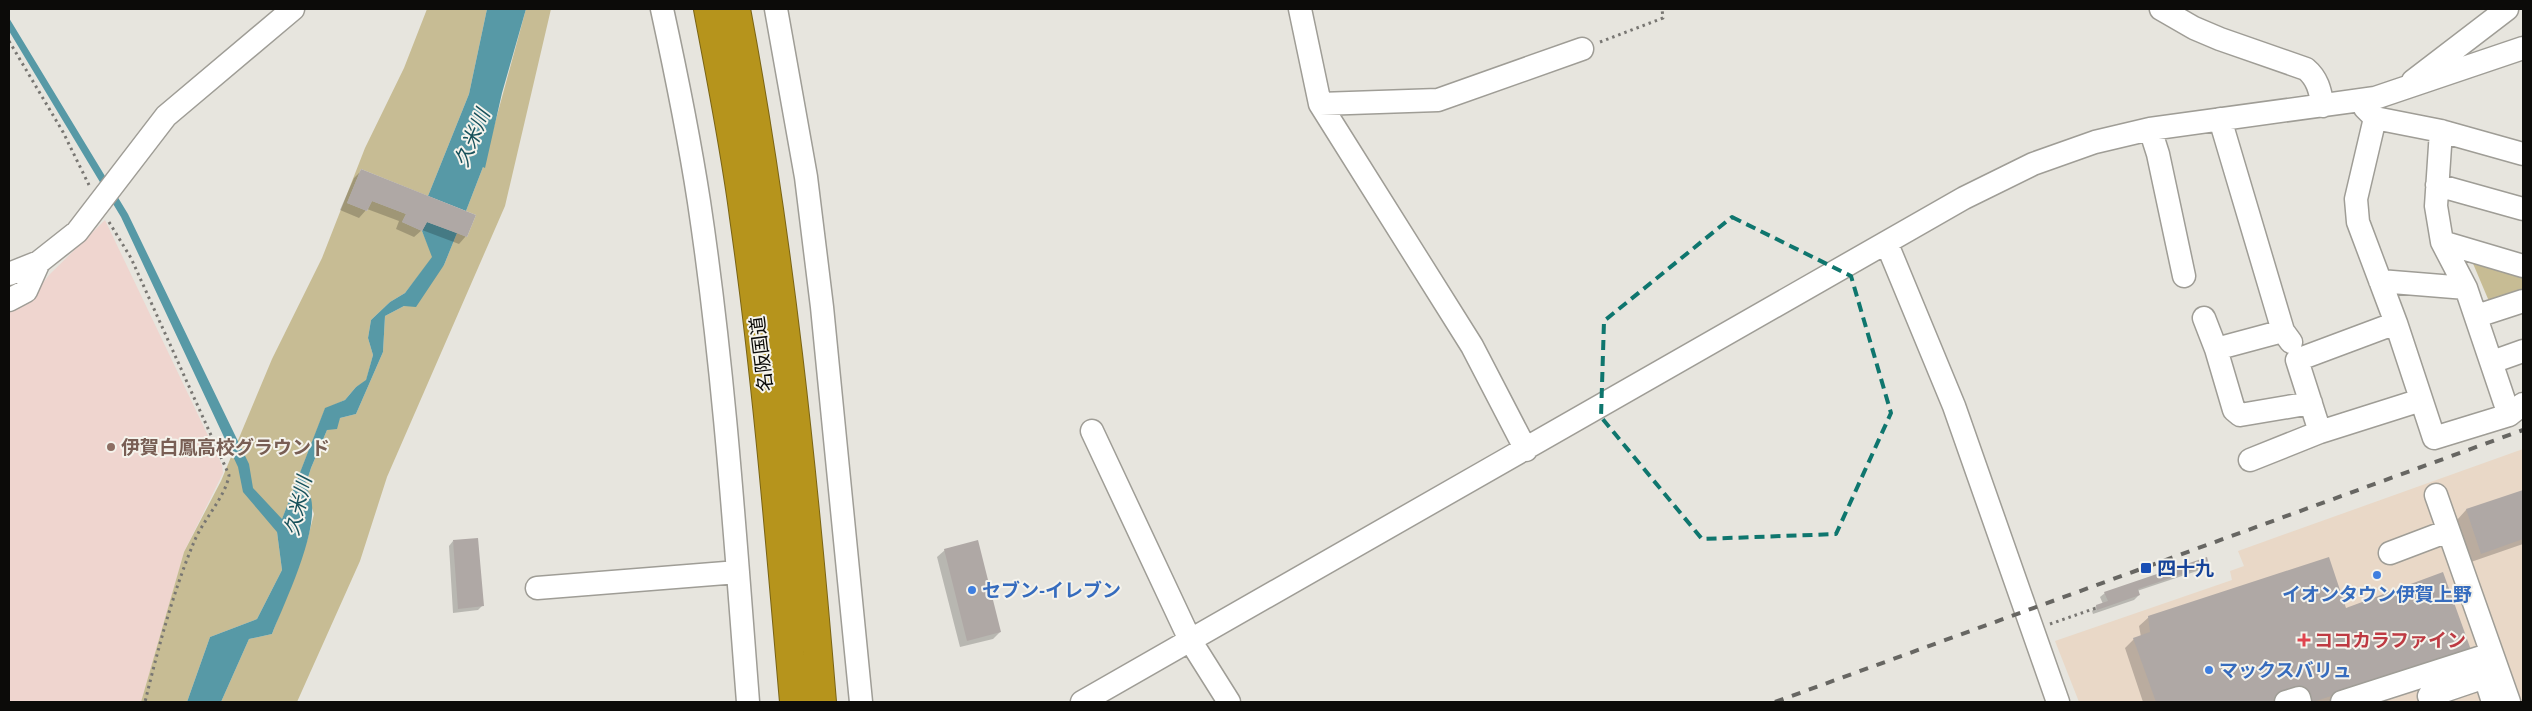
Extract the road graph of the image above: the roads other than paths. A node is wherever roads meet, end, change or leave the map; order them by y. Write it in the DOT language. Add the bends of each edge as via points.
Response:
graph roads {
  1 [pos="293,9"];
  2 [pos="662,9"];
  3 [pos="708,9"];
  4 [pos="736,9"];
  5 [pos="776,9"];
  6 [pos="1300,9"];
  7 [pos="2161,9"];
  8 [pos="2506,9"];
  9 [pos="2523,48"];
  10 [pos="1582,49"];
  11 [pos="2401,91"];
  12 [pos="2358,101"];
  13 [pos="1320,104"];
  14 [pos="2323,106"];
  15 [pos="2220,118"];
  16 [pos="2375,118"];
  17 [pos="2150,129"];
  18 [pos="2441,131"];
  19 [pos="2523,154"];
  20 [pos="2437,185"];
  21 [pos="2523,209"];
  22 [pos="2442,242"];
  23 [pos="1887,244"];
  24 [pos="39,262"];
  25 [pos="2523,266"];
  26 [pos="9,274"];
  27 [pos="2184,276"];
  28 [pos="2380,281"];
  29 [pos="2466,288"];
  30 [pos="9,300"];
  31 [pos="2523,301"];
  32 [pos="2477,316"];
  33 [pos="2204,318"];
  34 [pos="2396,323"];
  35 [pos="2283,331"];
  36 [pos="2216,349"];
  37 [pos="2523,352"];
  38 [pos="2297,360"];
  39 [pos="2492,362"];
  40 [pos="2421,400"];
  41 [pos="2311,404"];
  42 [pos="2516,410"];
  43 [pos="1092,431"];
  44 [pos="2320,432"];
  45 [pos="1526,450"];
  46 [pos="2250,460"];
  47 [pos="2436,495"];
  48 [pos="2448,531"];
  49 [pos="2390,553"];
  50 [pos="738,572"];
  51 [pos="537,588"];
  52 [pos="1190,640"];
  53 [pos="2488,660"];
  54 [pos="2454,695"];
  55 [pos="2424,696"];
  56 [pos="1097,699"];
  57 [pos="748,702"];
  58 [pos="794,702"];
  59 [pos="822,702"];
  60 [pos="861,702"];
  61 [pos="1229,702"];
  62 [pos="2058,702"];
  63 [pos="2286,702"];
  64 [pos="2300,702"];
  65 [pos="2342,702"];
  66 [pos="2382,702"];
  67 [pos="2493,702"];
  68 [pos="2509,702"];
  1 -- 24 [label="street" via="166,116 77,232"];
  2 -- 50 [label="street" via="699,202"];
  3 -- 58 [label="highway, 名阪国道" via="741,196 758,320"];
  4 -- 59 [label="highway, 名阪国道" via="765,176 785,322"];
  5 -- 60 [label="street" via="806,177 822,307"];
  6 -- 13 [label="street"];
  7 -- 14 [label="street" via="2220,39 2306,68 2314,75"];
  8 -- 11 [label="street"];
  9 -- 11 [label="street"];
  10 -- 13 [label="street" via="1438,100"];
  11 -- 12 [label="street"];
  12 -- 14 [label="street"];
  12 -- 16 [label="street"];
  13 -- 45 [label="street" via="1472,346"];
  14 -- 15 [label="street"];
  15 -- 17 [label="street"];
  15 -- 35 [label="street"];
  16 -- 18 [label="street"];
  16 -- 28 [label="street" via="2356,199 2358,222"];
  17 -- 23 [label="street" via="2095,142 2033,164 1964,198"];
  17 -- 27 [label="street"];
  18 -- 19 [label="street"];
  18 -- 20 [label="street"];
  20 -- 21 [label="street"];
  20 -- 22 [label="street" via="2436,206"];
  22 -- 25 [label="street"];
  22 -- 29 [label="street"];
  23 -- 45 [label="street"];
  23 -- 62 [label="street" via="1954,406"];
  24 -- 26 [label="street"];
  24 -- 30 [label="street" via="26,291"];
  28 -- 29 [label="street"];
  28 -- 34 [label="street"];
  29 -- 32 [label="street"];
  31 -- 32 [label="street"];
  32 -- 39 [label="street"];
  33 -- 36 [label="street"];
  34 -- 38 [label="street"];
  34 -- 40 [label="street"];
  35 -- 36 [label="street"];
  35 -- 38 [label="street" via="2289,337"];
  36 -- 41 [label="street" via="2234,410 2240,415"];
  37 -- 39 [label="street"];
  38 -- 41 [label="street"];
  39 -- 42 [label="street"];
  40 -- 42 [label="street" via="2434,438"];
  40 -- 44 [label="street"];
  41 -- 44 [label="street"];
  43 -- 52 [label="street"];
  44 -- 46 [label="street"];
  45 -- 52 [label="street"];
  47 -- 48 [label="street"];
  48 -- 49 [label="street"];
  48 -- 53 [label="street"];
  50 -- 51 [label="street"];
  50 -- 57 [label="street"];
  52 -- 56 [label="street"];
  52 -- 61 [label="street"];
  53 -- 55 [label="street"];
  53 -- 65 [label="street"];
  53 -- 68 [label="street"];
  54 -- 55 [label="street"];
  54 -- 67 [label="street" via="2485,677"];
  55 -- 66 [label="street"];
  63 -- 64 [label="street" via="2299,698"];
}
